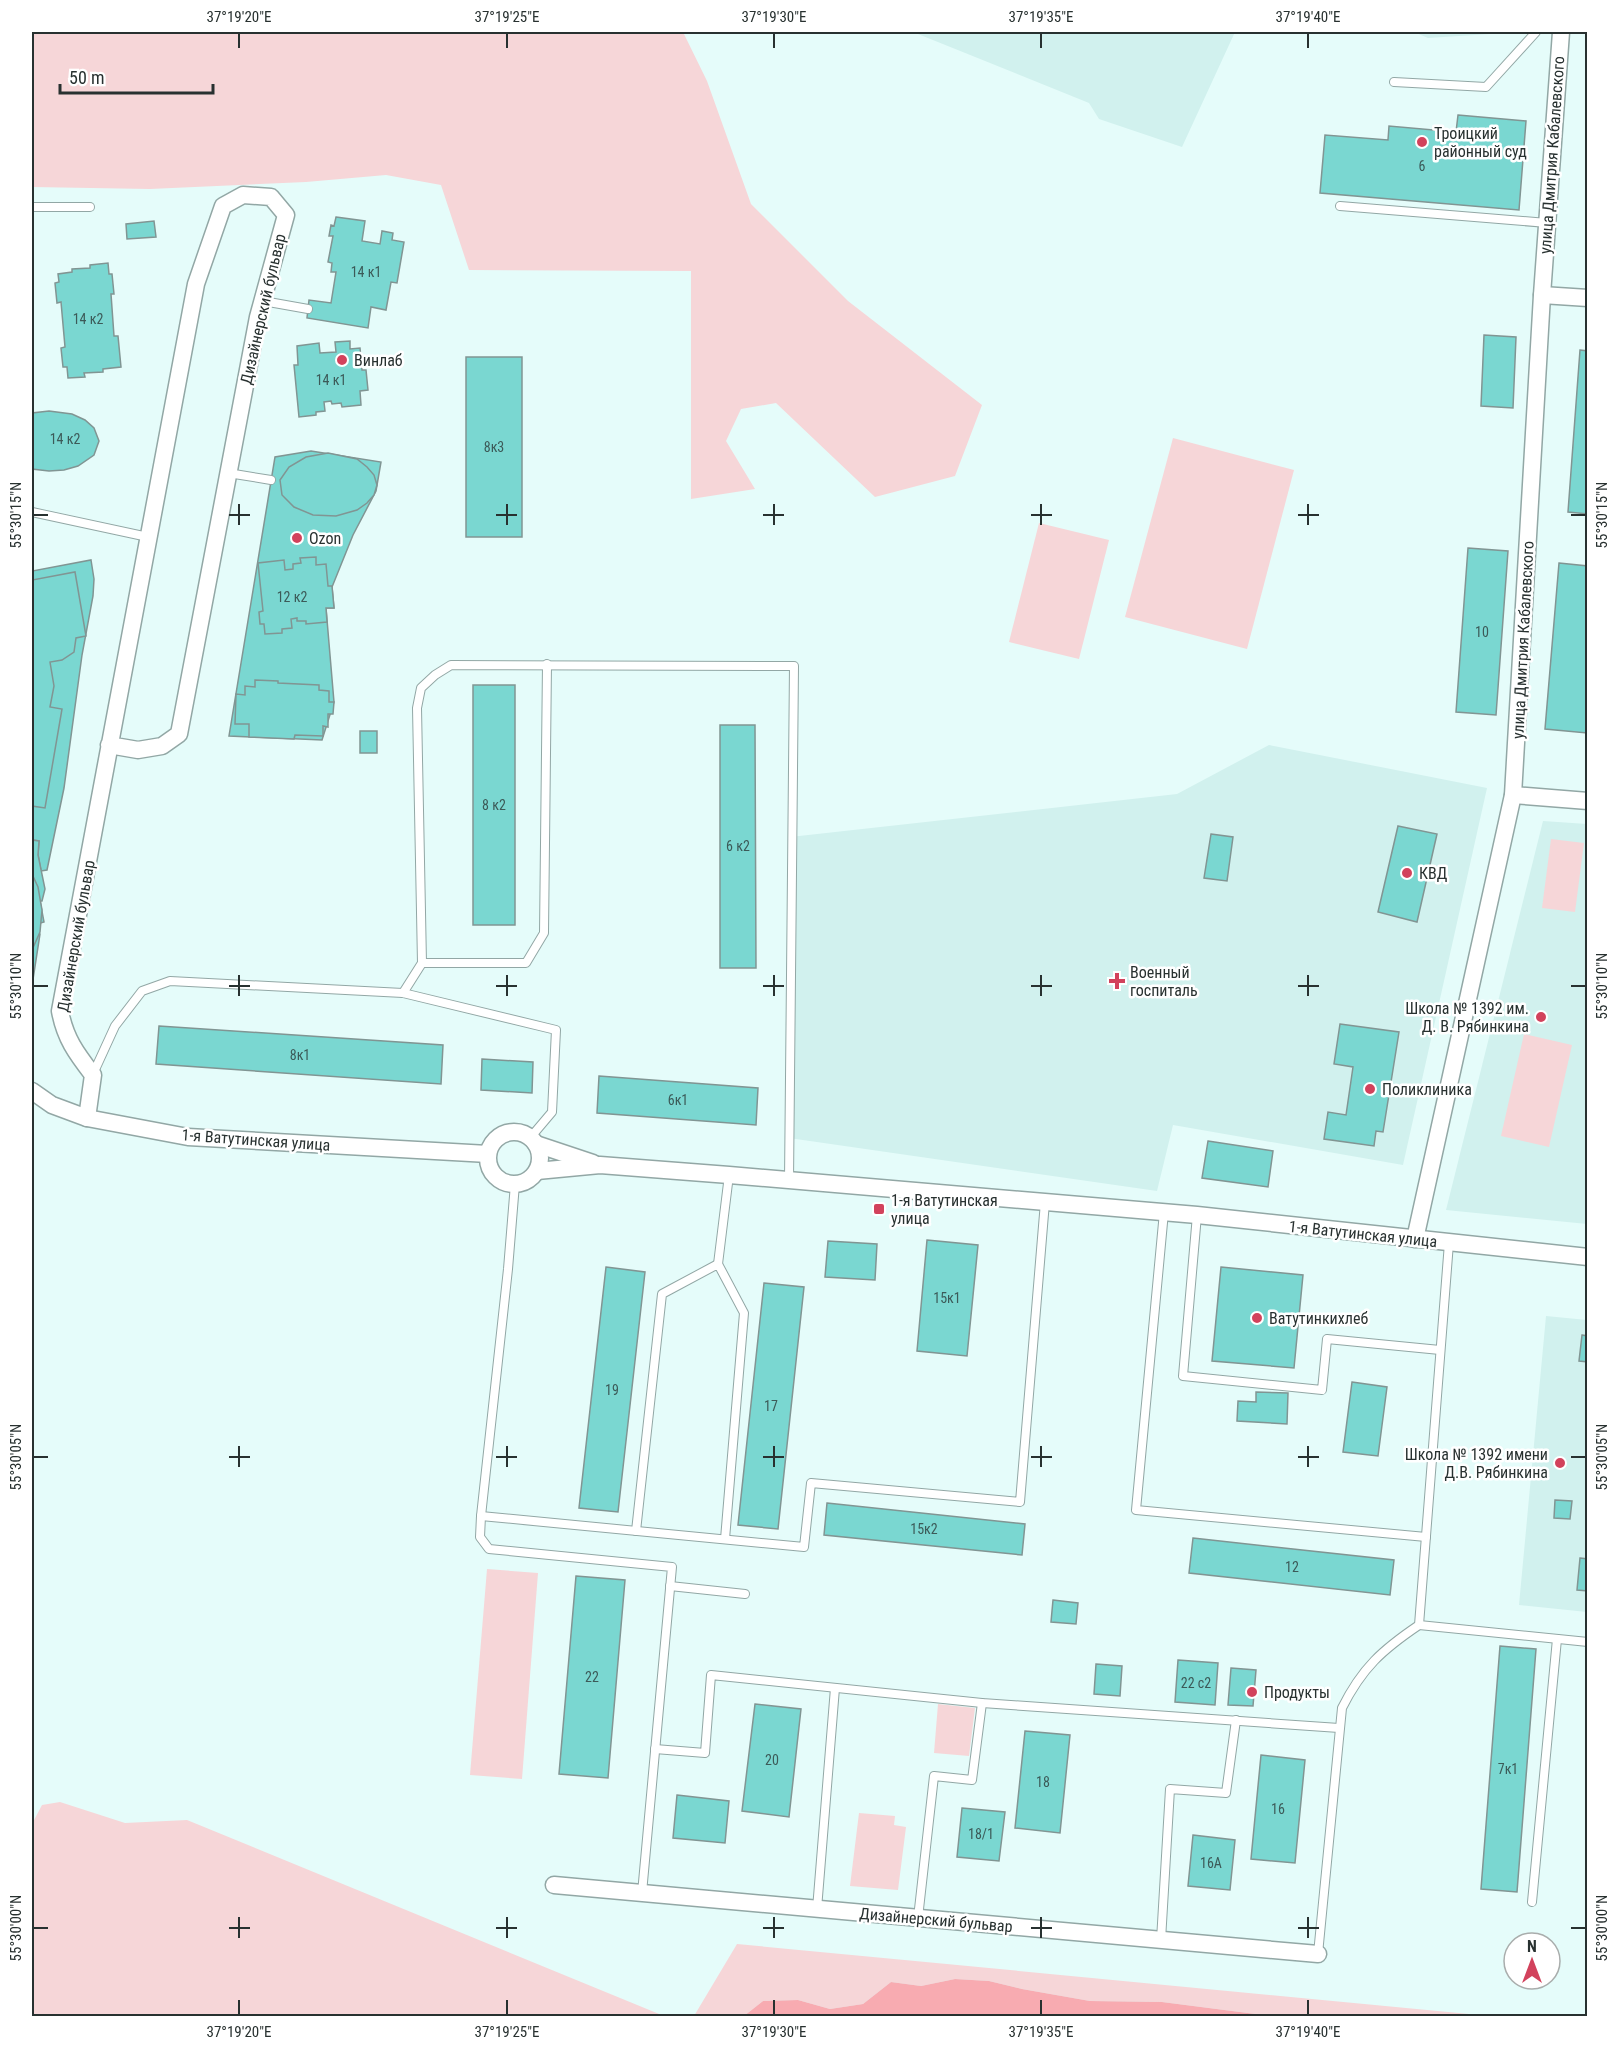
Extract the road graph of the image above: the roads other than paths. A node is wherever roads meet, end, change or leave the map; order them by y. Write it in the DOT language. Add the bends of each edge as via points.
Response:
graph roads {
  1 [pos="1536,32"];
  2 [pos="1562,32"];
  3 [pos="1394,82"];
  4 [pos="1340,206"];
  5 [pos="32,207"];
  6 [pos="90,207"];
  7 [pos="1547,223"];
  8 [pos="1542,295"];
  9 [pos="1587,298"];
  10 [pos="263,301"];
  11 [pos="308,309"];
  12 [pos="228,473"];
  13 [pos="271,480"];
  14 [pos="32,512"];
  15 [pos="148,537"];
  16 [pos="547,664"];
  17 [pos="110,745"];
  18 [pos="1513,795"];
  19 [pos="1587,801"];
  20 [pos="422,963"];
  21 [pos="403,993"];
  22 [pos="93,1075"];
  23 [pos="32,1090"];
  24 [pos="87,1118"];
  25 [pos="533,1141"];
  26 [pos="488,1154"];
  27 [pos="600,1165"];
  28 [pos="537,1170"];
  29 [pos="729,1175"];
  30 [pos="789,1181"];
  31 [pos="515,1184"];
  32 [pos="1045,1202"];
  33 [pos="1164,1212"];
  34 [pos="1197,1215"];
  35 [pos="1415,1239"];
  36 [pos="1449,1243"];
  37 [pos="1587,1257"];
  38 [pos="718,1264"];
  39 [pos="1440,1350"];
  40 [pos="481,1516"];
  41 [pos="636,1531"];
  42 [pos="1426,1537"];
  43 [pos="725,1539"];
  44 [pos="670,1586"];
  45 [pos="745,1594"];
  46 [pos="1419,1625"];
  47 [pos="1557,1639"];
  48 [pos="1587,1642"];
  49 [pos="835,1688"];
  50 [pos="982,1702"];
  51 [pos="1236,1720"];
  52 [pos="1339,1728"];
  53 [pos="655,1749"];
  54 [pos="554,1885"];
  55 [pos="642,1893"];
  56 [pos="1532,1902"];
  57 [pos="817,1909"];
  58 [pos="918,1918"];
  59 [pos="1161,1940"];
  60 [pos="1318,1954"];
  1 -- 3 [label="lane" via="1486,87"];
  2 -- 7 [label="street, улица Дмитрия Кабалевского"];
  4 -- 7 [label="lane"];
  5 -- 6 [label="lane"];
  7 -- 8 [label="street, улица Дмитрия Кабалевского"];
  8 -- 9 [label="street"];
  8 -- 18 [label="street, улица Дмитрия Кабалевского"];
  10 -- 11 [label="lane"];
  10 -- 12 [label="street, Дизайнерский бульвар"];
  10 -- 15 [label="street, Дизайнерский бульвар" via="286,215 271,197 243,195 223,206 196,284"];
  12 -- 13 [label="lane"];
  12 -- 17 [label="street, Дизайнерский бульвар" via="179,734 162,746 138,750"];
  14 -- 15 [label="lane"];
  15 -- 17 [label="street, Дизайнерский бульвар"];
  16 -- 20 [label="lane" via="544,933 526,963"];
  16 -- 20 [label="lane" via="450,665 421,688 417,708"];
  16 -- 30 [label="lane" via="794,666"];
  17 -- 22 [label="street, Дизайнерский бульвар" via="60,1011 75,1053"];
  18 -- 19 [label="street"];
  18 -- 35 [label="street, улица Дмитрия Кабалевского"];
  20 -- 21 [label="lane"];
  21 -- 22 [label="lane" via="170,981 142,991 115,1026"];
  21 -- 25 [label="lane" via="556,1030 552,1112"];
  22 -- 24 [label="street"];
  23 -- 24 [label="street, 1-я Ватутинская улица" via="52,1105"];
  24 -- 26 [label="street, 1-я Ватутинская улица" via="188,1137"];
  25 -- 26 [label="street" via="522,1133 504,1134 496,1139"];
  25 -- 27 [label="street, 1-я Ватутинская улица"];
  25 -- 28 [label="street" via="539,1153"];
  26 -- 31 [label="street" via="498,1179"];
  27 -- 28 [label="street, 1-я Ватутинская улица"];
  27 -- 29 [label="street, 1-я Ватутинская улица"];
  28 -- 31 [label="street" via="531,1178"];
  29 -- 30 [label="street, 1-я Ватутинская улица"];
  29 -- 38 [label="lane"];
  30 -- 32 [label="street, 1-я Ватутинская улица"];
  31 -- 40 [label="lane"];
  32 -- 33 [label="street, 1-я Ватутинская улица"];
  32 -- 43 [label="lane" via="1020,1503 811,1483 804,1547"];
  33 -- 34 [label="street, 1-я Ватутинская улица"];
  33 -- 42 [label="lane" via="1136,1510"];
  34 -- 35 [label="street, 1-я Ватутинская улица"];
  34 -- 39 [label="lane" via="1184,1376 1322,1390 1327,1339"];
  35 -- 36 [label="street, 1-я Ватутинская улица"];
  36 -- 37 [label="street, 1-я Ватутинская улица"];
  36 -- 39 [label="lane"];
  38 -- 41 [label="lane" via="662,1294"];
  38 -- 43 [label="lane" via="744,1313"];
  39 -- 42 [label="lane"];
  40 -- 41 [label="lane"];
  40 -- 44 [label="lane" via="480,1537 489,1549 672,1567"];
  41 -- 43 [label="lane"];
  42 -- 46 [label="lane"];
  44 -- 45 [label="lane"];
  44 -- 53 [label="lane"];
  46 -- 47 [label="lane"];
  46 -- 52 [label="lane" via="1366,1668 1342,1708"];
  47 -- 48 [label="lane"];
  47 -- 56 [label="lane"];
  49 -- 50 [label="lane"];
  49 -- 53 [label="lane" via="711,1675 705,1753"];
  49 -- 57 [label="lane"];
  50 -- 51 [label="lane"];
  50 -- 58 [label="lane" via="972,1780 934,1776"];
  51 -- 52 [label="lane"];
  51 -- 59 [label="lane" via="1226,1793 1170,1789"];
  52 -- 60 [label="lane"];
  53 -- 55 [label="lane"];
  54 -- 55 [label="street, Дизайнерский бульвар"];
  55 -- 57 [label="street, Дизайнерский бульвар"];
  57 -- 58 [label="street, Дизайнерский бульвар"];
  58 -- 59 [label="street, Дизайнерский бульвар"];
  59 -- 60 [label="street, Дизайнерский бульвар"];
}
